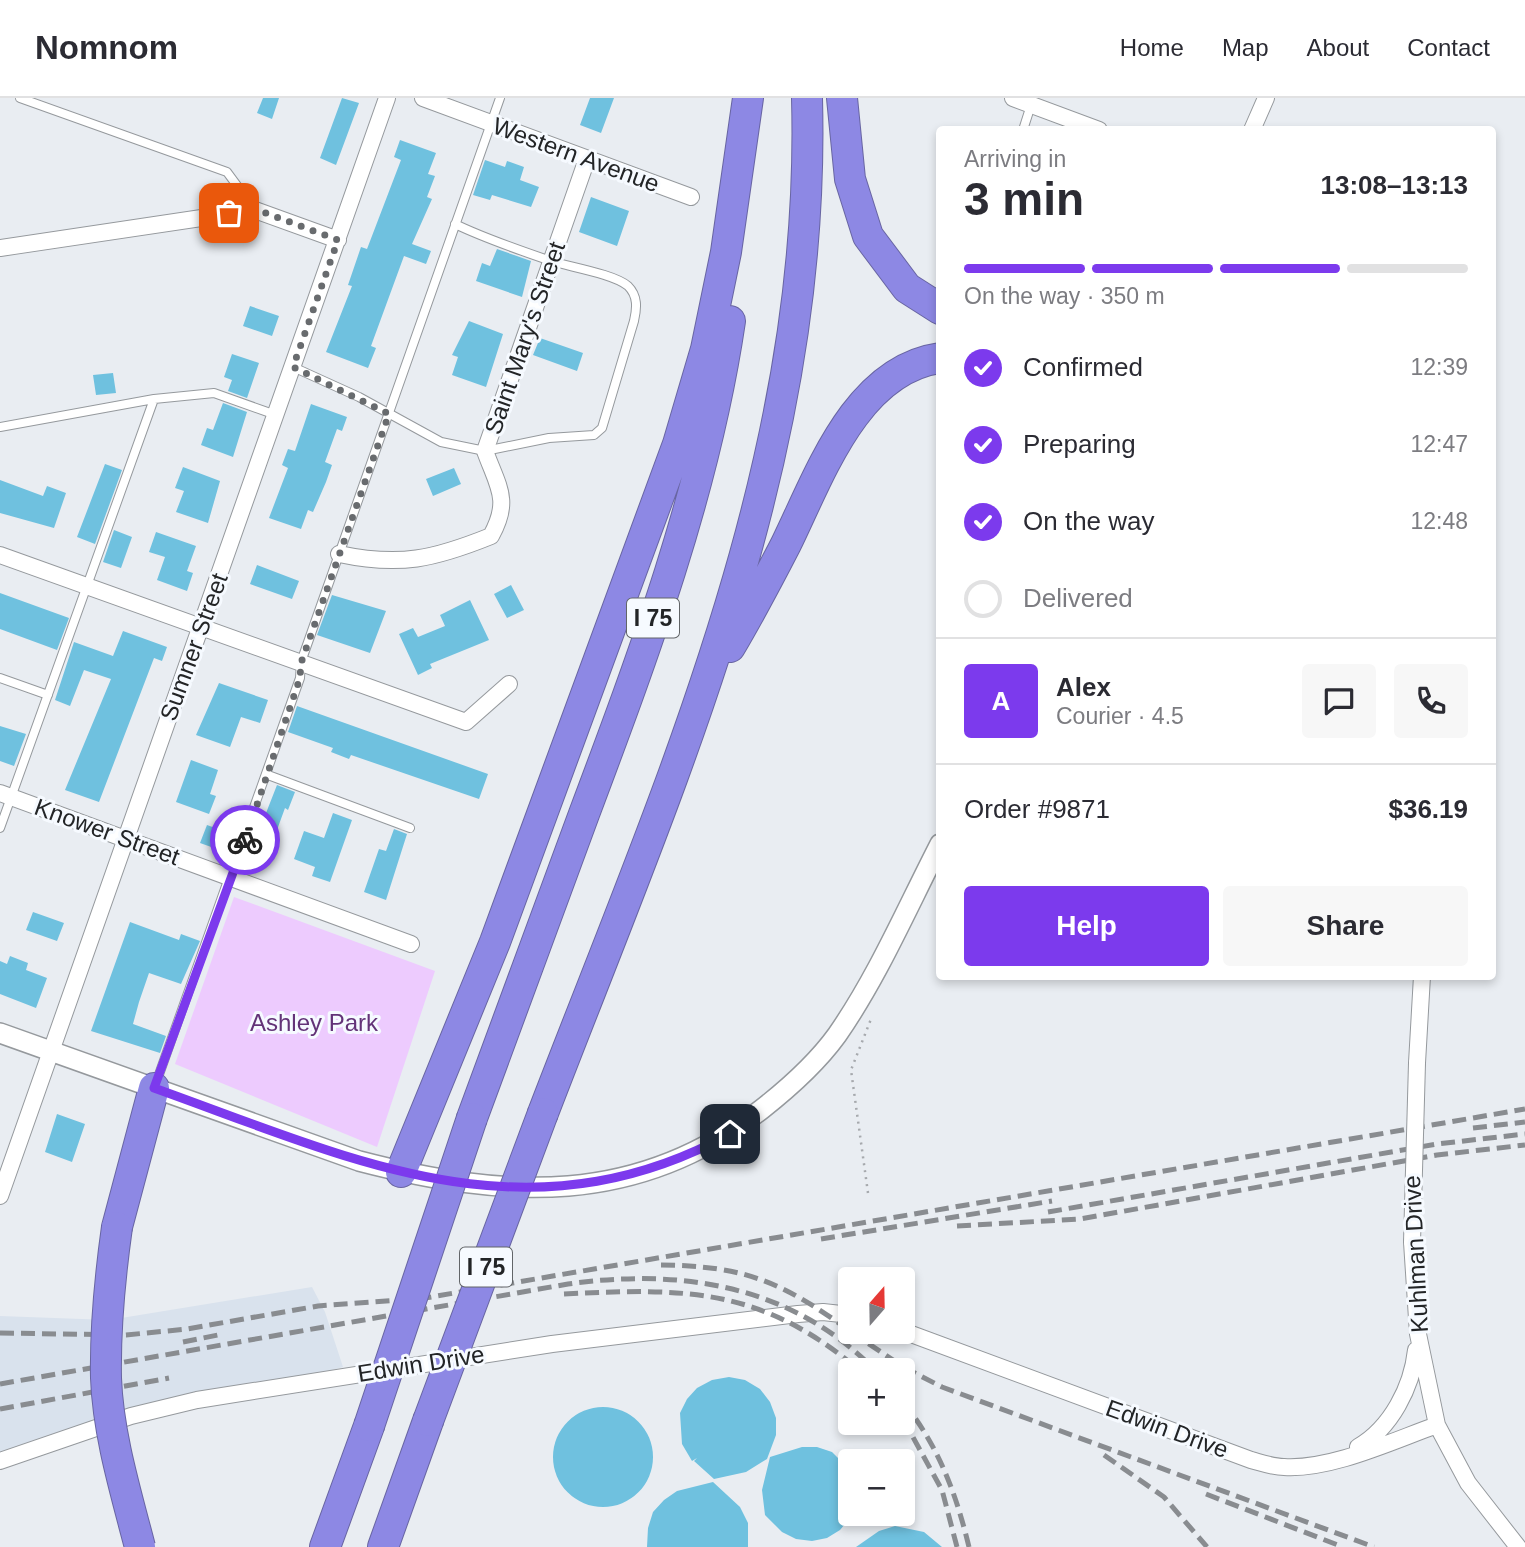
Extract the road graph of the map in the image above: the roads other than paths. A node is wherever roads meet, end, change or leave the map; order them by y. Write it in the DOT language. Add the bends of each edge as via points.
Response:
graph roads {
  1 [pos="20,98"];
  2 [pos="387,98"];
  3 [pos="423,98"];
  4 [pos="500,98"];
  5 [pos="749,98"];
  6 [pos="807,98"];
  7 [pos="842,98"];
  8 [pos="1013,98"];
  9 [pos="1269,98"];
  10 [pos="1031,105"];
  11 [pos="491,123"];
  12 [pos="1024,126"];
  13 [pos="1087,126"];
  14 [pos="1254,126"];
  15 [pos="587,159"];
  16 [pos="691,197"];
  17 [pos="255,209"];
  18 [pos="456,223"];
  19 [pos="338,240"];
  20 [pos="0,248"];
  21 [pos="551,261"];
  22 [pos="936,306"];
  23 [pos="936,359"];
  24 [pos="293,367"];
  25 [pos="154,399"];
  26 [pos="389,414"];
  27 [pos="276,415"];
  28 [pos="0,427"];
  29 [pos="485,452"];
  30 [pos="339,554"];
  31 [pos="0,555"];
  32 [pos="87,586"];
  33 [pos="201,628"];
  34 [pos="301,663"];
  35 [pos="0,678"];
  36 [pos="709,680"];
  37 [pos="509,684"];
  38 [pos="48,695"];
  39 [pos="268,775"];
  40 [pos="6,795"];
  41 [pos="0,828"];
  42 [pos="410,828"];
  43 [pos="125,839"];
  44 [pos="936,852"];
  45 [pos="232,878"];
  46 [pos="411,944"];
  47 [pos="1422,980"];
  48 [pos="0,1033"];
  49 [pos="52,1052"];
  50 [pos="154,1088"];
  51 [pos="401,1172"];
  52 [pos="1,1190"];
  53 [pos="838,1314"];
  54 [pos="1418,1334"];
  55 [pos="915,1335"];
  56 [pos="1437,1425"];
  57 [pos="1338,1459"];
  58 [pos="0,1461"];
  59 [pos="140,1547"];
  60 [pos="325,1547"];
  61 [pos="383,1547"];
  62 [pos="1518,1547"];
  1 -- 17 [label="lane" via="227,172"];
  2 -- 19 [label="street, Sumner Street"];
  3 -- 11 [label="street, Western Avenue"];
  4 -- 11 [label="lane"];
  5 -- 51 [label="highway" via="711,325 678,444 505,916"];
  5 -- 60 [label="highway, I 75 / I 75, bridge" via="736,284 722,378 703,460 636,670 472,1118"];
  6 -- 36 [label="highway, I 75" via="798,289 777,436"];
  7 -- 22 [label="highway" via="850,179 868,236 907,288"];
  8 -- 10 [label="street"];
  9 -- 14 [label="street"];
  10 -- 12 [label="lane"];
  10 -- 13 [label="street"];
  11 -- 15 [label="street, Western Avenue"];
  11 -- 18 [label="lane"];
  15 -- 16 [label="street, Western Avenue"];
  15 -- 21 [label="street, Saint Mary's Street"];
  17 -- 19 [label="street"];
  17 -- 20 [label="street"];
  18 -- 21 [label="lane"];
  18 -- 26 [label="lane"];
  19 -- 24 [label="street, Sumner Street"];
  21 -- 29 [label="street, Saint Mary's Street"];
  21 -- 29 [label="lane" via="627,285 635,296 634,321 602,428 594,435 549,438"];
  23 -- 36 [label="highway" via="888,380 860,408 831,452 757,602"];
  24 -- 26 [label="lane"];
  24 -- 27 [label="street, Sumner Street"];
  25 -- 27 [label="lane" via="214,393"];
  25 -- 28 [label="lane"];
  25 -- 32 [label="lane"];
  26 -- 29 [label="lane" via="441,442"];
  26 -- 30 [label="lane"];
  27 -- 33 [label="street, Sumner Street"];
  29 -- 30 [label="street, Saint Mary's Street" via="503,499 502,517 491,536 426,559 376,562"];
  30 -- 34 [label="lane"];
  31 -- 32 [label="street"];
  32 -- 33 [label="street"];
  32 -- 38 [label="lane"];
  33 -- 34 [label="street"];
  33 -- 43 [label="street, Sumner Street"];
  34 -- 37 [label="street" via="466,722"];
  34 -- 39 [label="lane"];
  35 -- 38 [label="lane"];
  36 -- 61 [label="highway, I 75, bridge"];
  38 -- 40 [label="lane"];
  39 -- 42 [label="lane"];
  39 -- 45 [label="lane"];
  40 -- 41 [label="lane"];
  40 -- 43 [label="street, Knower Street"];
  43 -- 45 [label="street, Knower Street"];
  43 -- 49 [label="street, Sumner Street"];
  44 -- 51 [label="street" via="863,996 835,1037 808,1070 730,1134 662,1167 599,1182 511,1189"];
  45 -- 46 [label="street, Knower Street"];
  45 -- 50 [label="lane"];
  47 -- 54 [label="street, Kuhlman Drive, bridge" via="1412,1242"];
  48 -- 49 [label="street"];
  49 -- 50 [label="street"];
  49 -- 52 [label="street, Sumner Street"];
  50 -- 51 [label="street"];
  50 -- 59 [label="highway, bridge" via="117,1227 107,1303 106,1380"];
  53 -- 58 [label="street, Edwin Drive" via="798,1314 552,1344 280,1385 131,1416"];
  54 -- 56 [label="street, Kuhlman Drive"];
  54 -- 57 [label="street" via="1414,1367 1395,1410 1363,1444"];
  55 -- 57 [label="street, Edwin Drive" via="1251,1460 1295,1467"];
  56 -- 57 [label="street, Edwin Drive"];
  56 -- 62 [label="street, Kuhlman Drive" via="1468,1483"];
}
